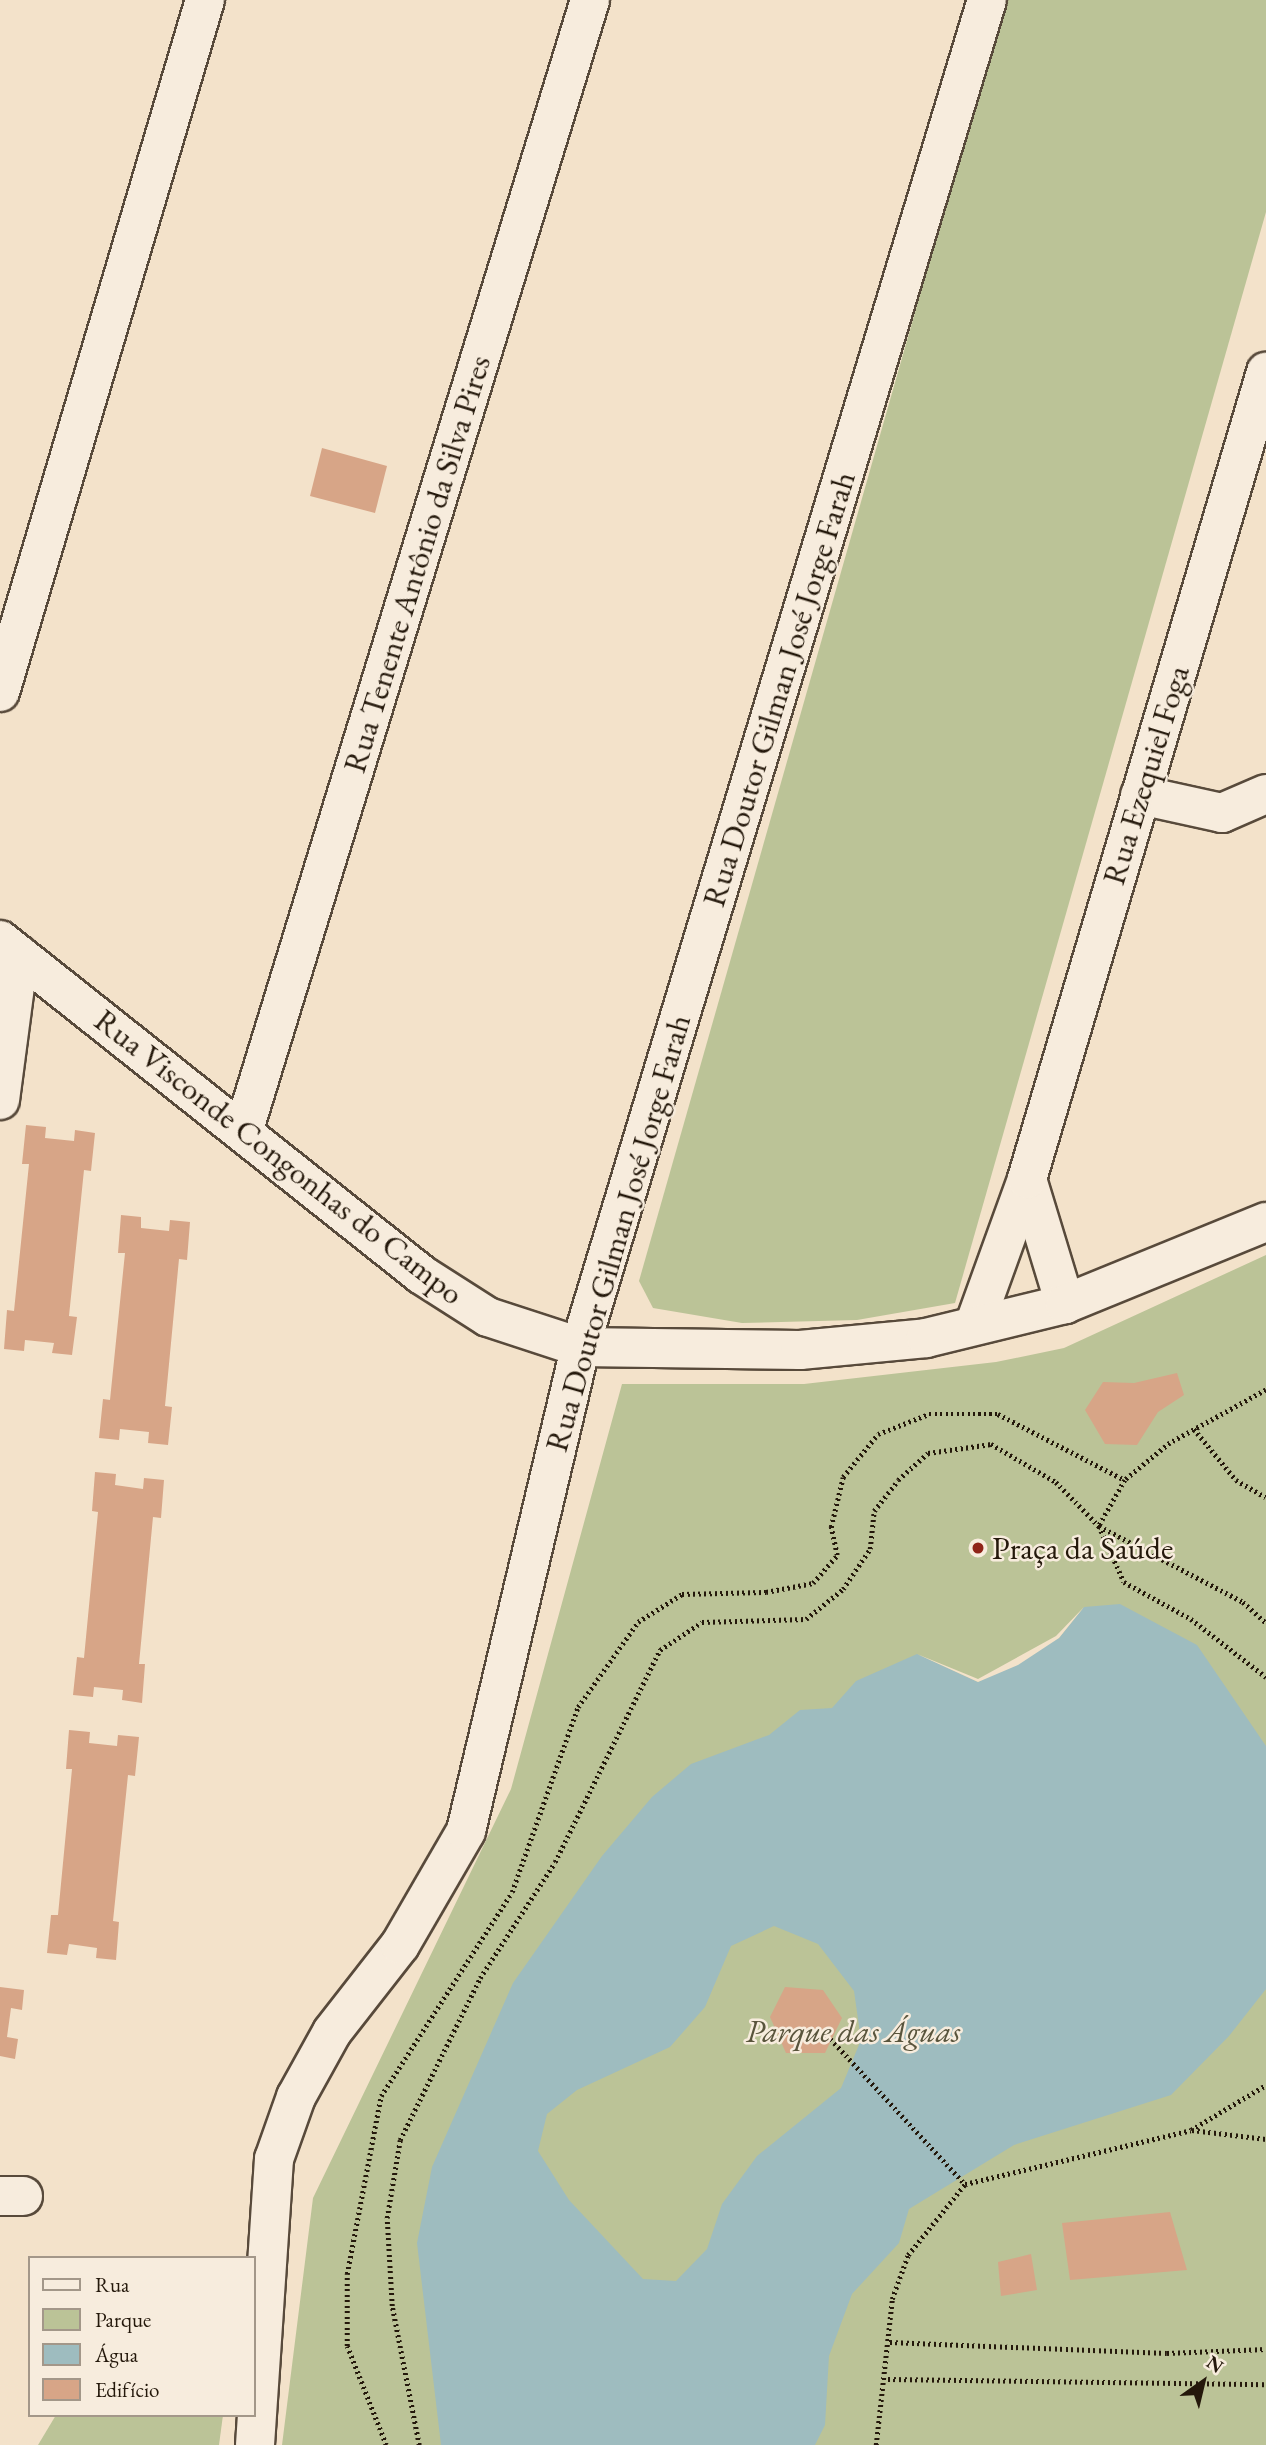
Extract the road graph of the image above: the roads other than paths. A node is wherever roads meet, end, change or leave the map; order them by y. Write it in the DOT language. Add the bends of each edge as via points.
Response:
graph roads {
  1 [pos="205,0"];
  2 [pos="590,0"];
  3 [pos="987,0"];
  4 [pos="1266,372"];
  5 [pos="0,692"];
  6 [pos="1266,794"];
  7 [pos="1140,795"];
  8 [pos="10,947"];
  9 [pos="0,1100"];
  10 [pos="244,1129"];
  11 [pos="1027,1179"];
  12 [pos="1266,1222"];
  13 [pos="1065,1304"];
  14 [pos="975,1323"];
  15 [pos="580,1347"];
  16 [pos="255,2445"];
  1 -- 5 [label="street"];
  2 -- 10 [label="street, Rua Tenente Antônio da Silva Pires"];
  3 -- 15 [label="street, Rua Doutor Gilman José Jorge Farah"];
  4 -- 7 [label="street, Rua Ezequiel Foga"];
  6 -- 7 [label="street" via="1222,813"];
  7 -- 11 [label="street, Rua Ezequiel Foga"];
  8 -- 9 [label="street"];
  8 -- 10 [label="street, Rua Visconde Congonhas do Campo"];
  10 -- 15 [label="street, Rua Visconde Congonhas do Campo" via="422,1275 488,1317"];
  11 -- 13 [label="street"];
  11 -- 14 [label="street, Rua Ezequiel Foga"];
  12 -- 13 [label="street, Rua Visconde Congonhas do Campo"];
  13 -- 14 [label="street, Rua Visconde Congonhas do Campo"];
  14 -- 15 [label="street, Rua Visconde Congonhas do Campo" via="926,1338 800,1350"];
  15 -- 16 [label="street, Rua Doutor Gilman José Jorge Farah" via="466,1831 400,1944 332,2032 296,2097 274,2159"];
}
